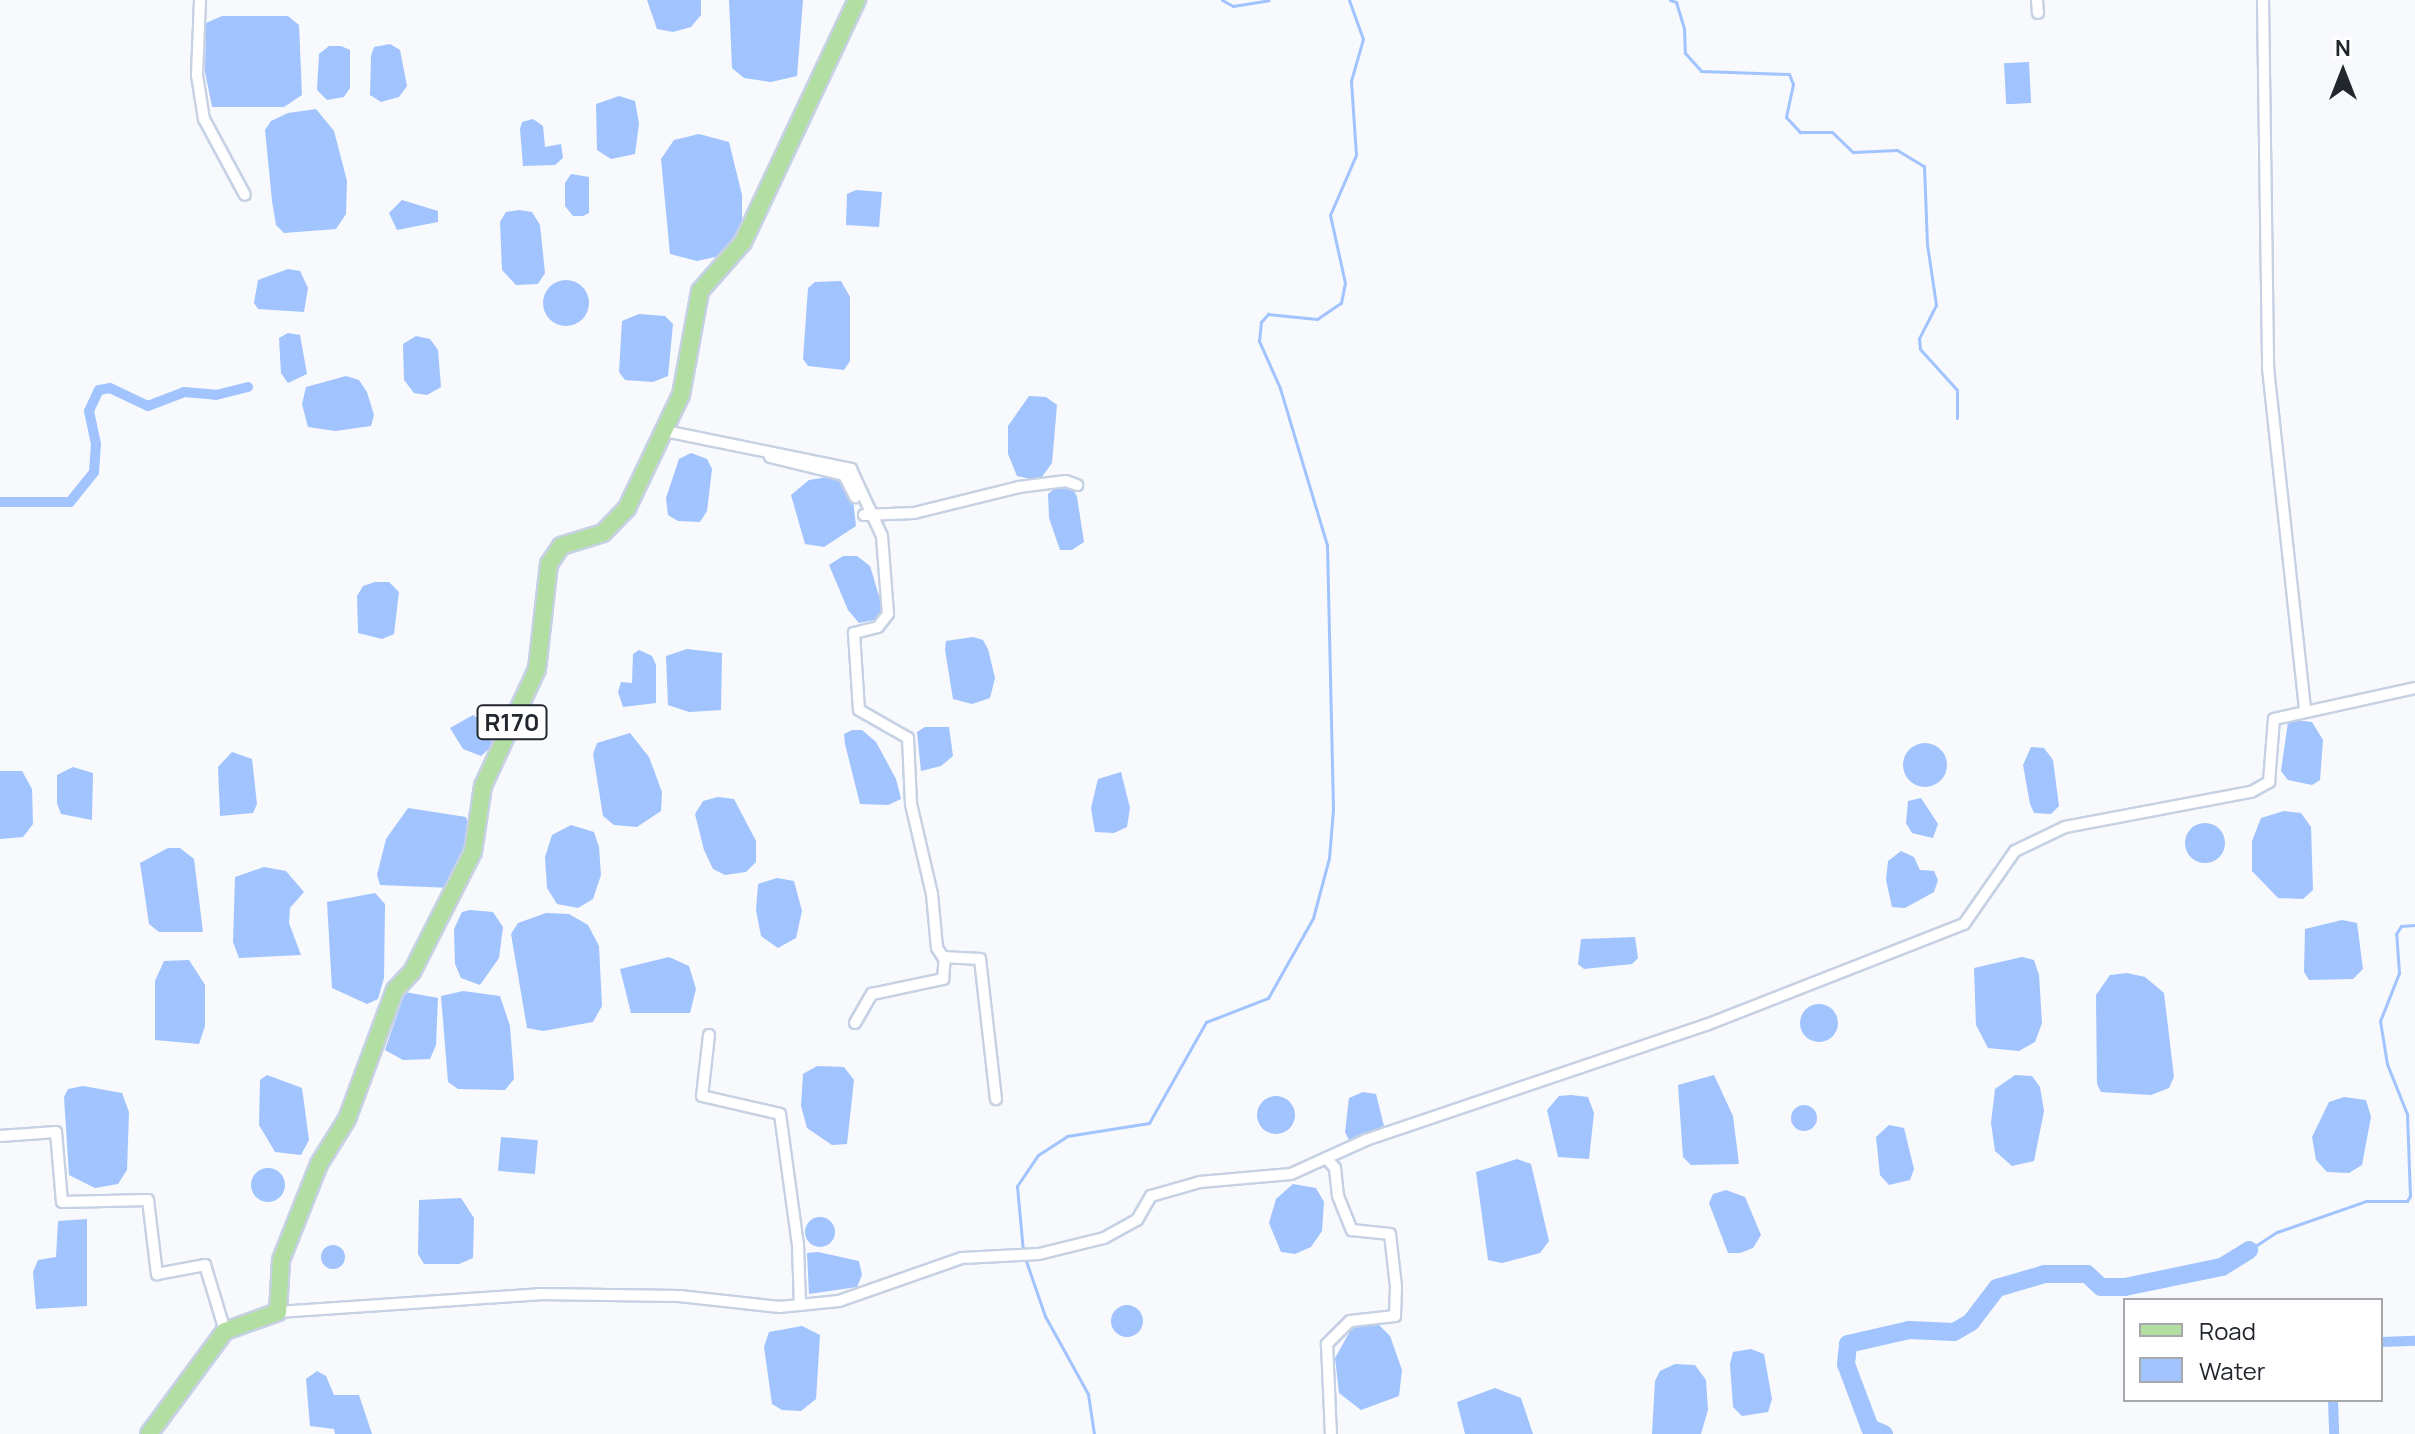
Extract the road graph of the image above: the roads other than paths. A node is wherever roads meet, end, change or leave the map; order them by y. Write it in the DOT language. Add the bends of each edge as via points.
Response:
graph roads {
  1 [pos="200,0"];
  2 [pos="857,0"];
  3 [pos="2037,0"];
  4 [pos="2263,0"];
  5 [pos="2038,13"];
  6 [pos="245,195"];
  7 [pos="665,431"];
  8 [pos="1077,485"];
  9 [pos="868,516"];
  10 [pos="2415,688"];
  11 [pos="2305,710"];
  12 [pos="945,957"];
  13 [pos="855,1023"];
  14 [pos="709,1035"];
  15 [pos="996,1099"];
  16 [pos="0,1136"];
  17 [pos="1326,1158"];
  18 [pos="800,1305"];
  19 [pos="278,1312"];
  20 [pos="225,1331"];
  21 [pos="149,1434"];
  22 [pos="1331,1434"];
  1 -- 6 [label="street" via="197,75 204,119"];
  2 -- 7 [label="main road, R170" via="743,242 700,291 681,395"];
  3 -- 5 [label="street"];
  4 -- 11 [label="street" via="2268,368"];
  7 -- 9 [label="street" via="844,475"];
  7 -- 19 [label="main road, R170" via="616,524 561,546 549,564 537,669 483,786 473,852 412,972 395,990 347,1119 319,1164 281,1260"];
  8 -- 9 [label="street" via="1066,481 1019,487 914,513"];
  9 -- 12 [label="street" via="882,536 888,614 878,627 854,633 859,710 908,738 917,843 932,894 937,948"];
  10 -- 11 [label="street"];
  11 -- 17 [label="street" via="2274,719 2269,782 2251,792 2065,827 2015,851 1964,924 1706,1025"];
  12 -- 13 [label="street" via="943,979 872,994"];
  12 -- 15 [label="street" via="980,959"];
  14 -- 18 [label="street" via="702,1096 780,1114 798,1245"];
  16 -- 20 [label="street" via="56,1132 62,1202 148,1200 157,1274 205,1265"];
  17 -- 18 [label="street" via="1291,1174 1200,1182 1151,1196 1137,1220 1104,1238 1039,1254 962,1258 839,1301"];
  17 -- 22 [label="street" via="1335,1168 1338,1196 1352,1230 1390,1234 1396,1287 1395,1316 1350,1321 1327,1344"];
  18 -- 19 [label="street" via="539,1294"];
  19 -- 20 [label="main road"];
  20 -- 21 [label="main road"];
}
